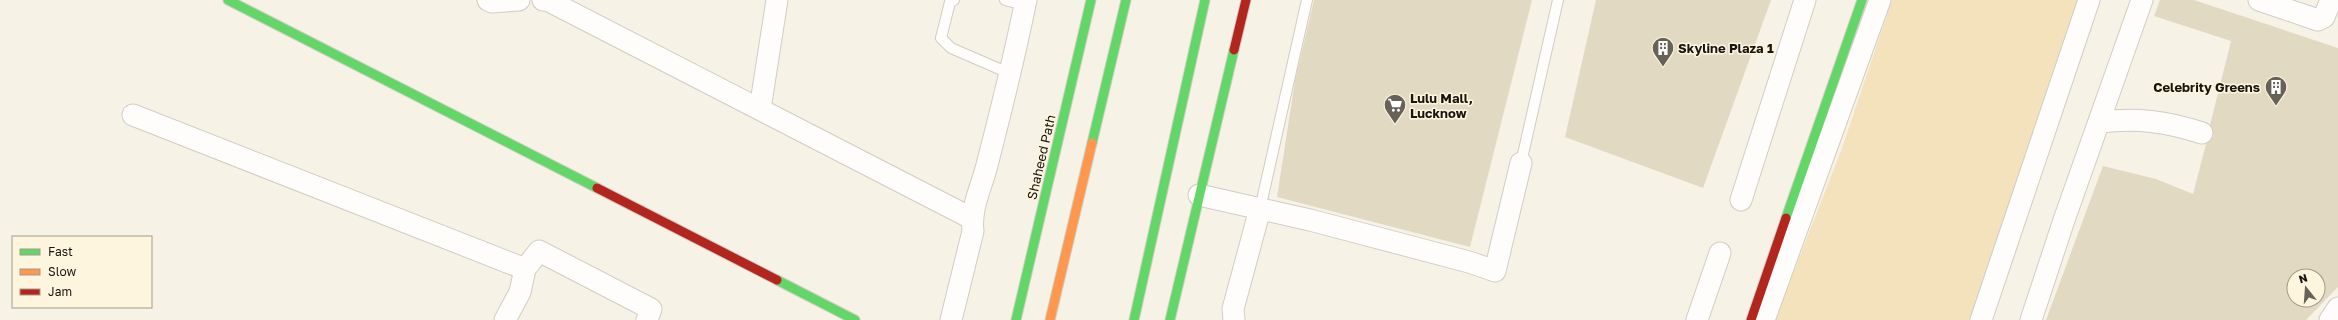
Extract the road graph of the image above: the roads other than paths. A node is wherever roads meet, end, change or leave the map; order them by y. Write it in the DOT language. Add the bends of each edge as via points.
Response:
graph roads {
  1 [pos="228,0"];
  2 [pos="488,0"];
  3 [pos="519,0"];
  4 [pos="547,0"];
  5 [pos="777,0"];
  6 [pos="954,0"];
  7 [pos="1005,0"];
  8 [pos="1091,0"];
  9 [pos="1126,0"];
  10 [pos="1205,0"];
  11 [pos="1246,0"];
  12 [pos="1306,0"];
  13 [pos="1558,0"];
  14 [pos="1805,0"];
  15 [pos="1862,0"];
  16 [pos="1880,0"];
  17 [pos="2090,0"];
  18 [pos="2142,0"];
  19 [pos="2259,0"];
  20 [pos="2331,0"];
  21 [pos="1025,2"];
  22 [pos="1011,74"];
  23 [pos="760,109"];
  24 [pos="133,116"];
  25 [pos="2099,122"];
  26 [pos="2202,133"];
  27 [pos="1521,163"];
  28 [pos="1200,195"];
  29 [pos="1741,200"];
  30 [pos="1260,209"];
  31 [pos="971,218"];
  32 [pos="1720,253"];
  33 [pos="526,269"];
  34 [pos="2338,308"];
  35 [pos="505,320"];
  36 [pos="647,320"];
  37 [pos="856,320"];
  38 [pos="951,320"];
  39 [pos="1016,320"];
  40 [pos="1050,320"];
  41 [pos="1134,320"];
  42 [pos="1170,320"];
  43 [pos="1234,320"];
  44 [pos="1696,320"];
  45 [pos="1751,320"];
  46 [pos="1764,320"];
  47 [pos="1981,320"];
  48 [pos="1989,320"];
  49 [pos="2031,320"];
  50 [pos="2330,320"];
  1 -- 37 [label="main road"];
  2 -- 3 [label="street"];
  4 -- 23 [label="street"];
  5 -- 23 [label="street"];
  6 -- 22 [label="lane" via="950,2 941,38 951,48"];
  7 -- 21 [label="lane"];
  8 -- 39 [label="main road, Shaheed Path"];
  9 -- 40 [label="main road"];
  10 -- 41 [label="main road"];
  11 -- 28 [label="main road"];
  12 -- 30 [label="lane"];
  13 -- 27 [label="lane"];
  14 -- 29 [label="street"];
  15 -- 45 [label="main road"];
  16 -- 46 [label="street"];
  17 -- 47 [label="street"];
  17 -- 48 [label="street" via="2067,105"];
  18 -- 25 [label="street"];
  19 -- 20 [label="street" via="2318,20 2324,17"];
  21 -- 22 [label="street"];
  22 -- 31 [label="street" via="983,183"];
  23 -- 31 [label="street"];
  24 -- 33 [label="street"];
  25 -- 26 [label="street" via="2148,120 2175,124"];
  25 -- 49 [label="street"];
  27 -- 30 [label="street" via="1495,271 1454,258"];
  28 -- 30 [label="street"];
  28 -- 42 [label="main road"];
  30 -- 43 [label="street" via="1233,309"];
  31 -- 38 [label="street" via="973,231"];
  32 -- 44 [label="street"];
  33 -- 35 [label="street" via="520,292"];
  33 -- 36 [label="street" via="539,251 651,309"];
  34 -- 50 [label="street"];
}
